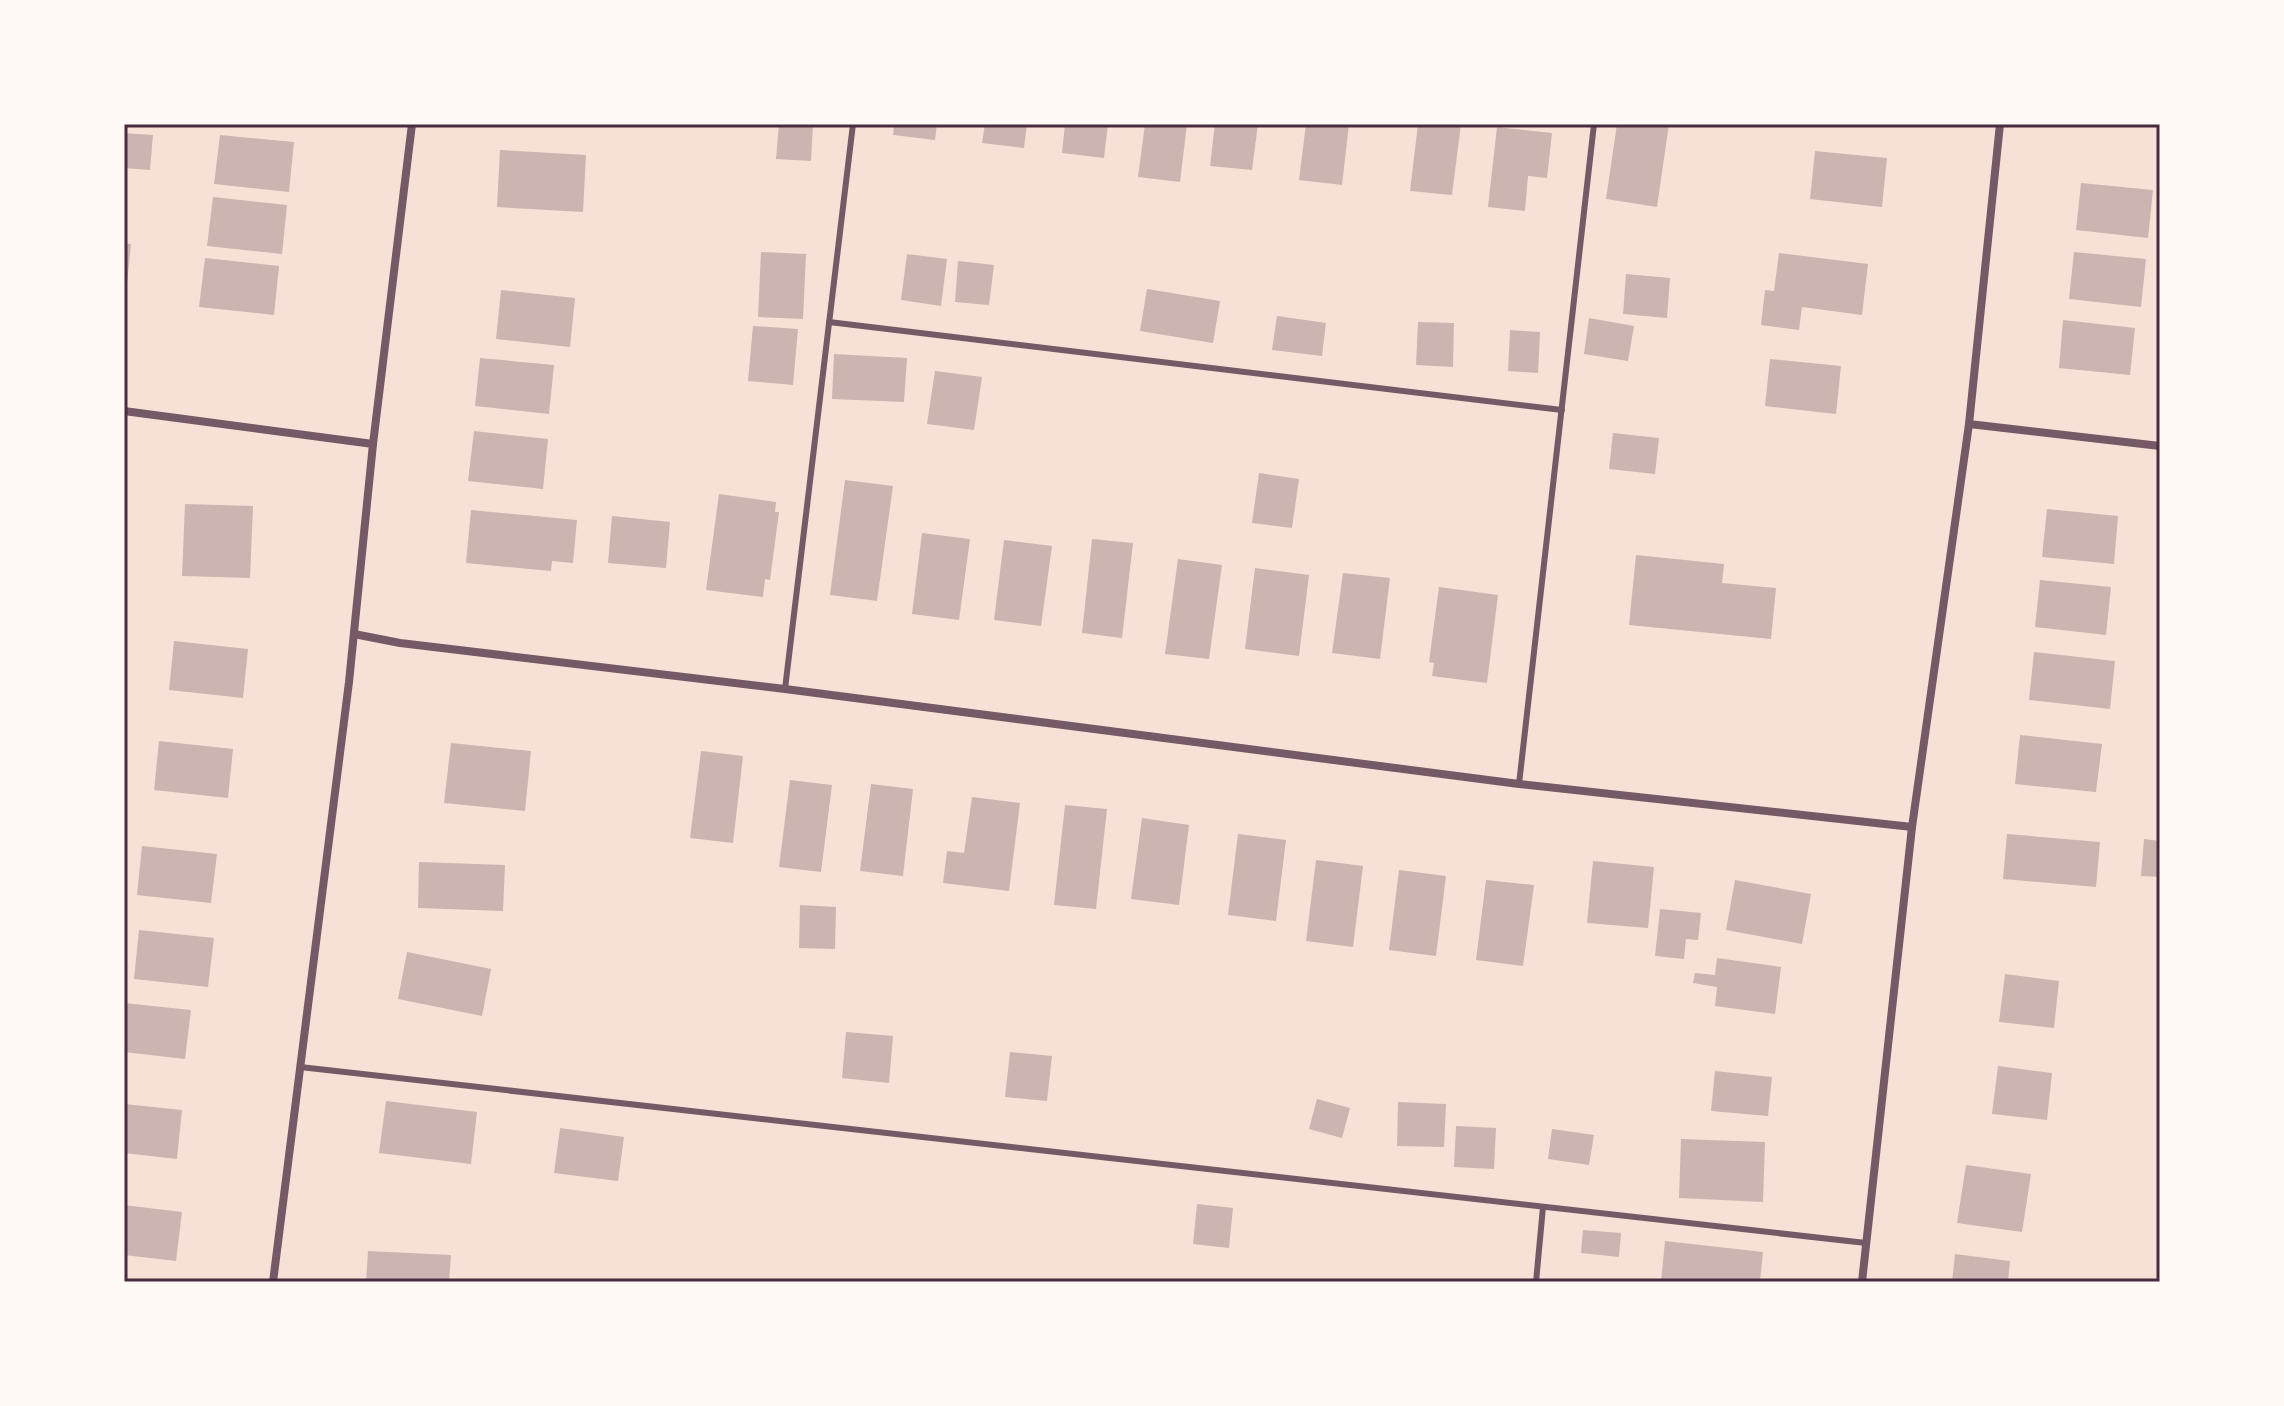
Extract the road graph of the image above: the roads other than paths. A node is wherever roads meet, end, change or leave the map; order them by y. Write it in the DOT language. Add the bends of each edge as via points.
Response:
graph roads {
  1 [pos="412,124"];
  2 [pos="853,124"];
  3 [pos="1594,124"];
  4 [pos="2000,124"];
  5 [pos="829,322"];
  6 [pos="1562,410"];
  7 [pos="124,411"];
  8 [pos="1969,424"];
  9 [pos="373,444"];
  10 [pos="2160,446"];
  11 [pos="354,634"];
  12 [pos="785,689"];
  13 [pos="1519,784"];
  14 [pos="1912,827"];
  15 [pos="300,1067"];
  16 [pos="1543,1207"];
  17 [pos="1866,1243"];
  18 [pos="273,1282"];
  19 [pos="1536,1282"];
  20 [pos="1862,1282"];
  1 -- 9 [label="street"];
  2 -- 5 [label="lane"];
  3 -- 6 [label="lane"];
  4 -- 8 [label="street"];
  5 -- 6 [label="lane"];
  5 -- 12 [label="lane"];
  6 -- 13 [label="lane"];
  7 -- 9 [label="street"];
  8 -- 10 [label="street"];
  8 -- 14 [label="street"];
  9 -- 11 [label="street"];
  11 -- 12 [label="street"];
  11 -- 15 [label="street"];
  12 -- 13 [label="street"];
  13 -- 14 [label="street"];
  14 -- 17 [label="street"];
  15 -- 16 [label="lane"];
  15 -- 18 [label="street"];
  16 -- 17 [label="lane"];
  16 -- 19 [label="lane"];
  17 -- 20 [label="street"];
}
